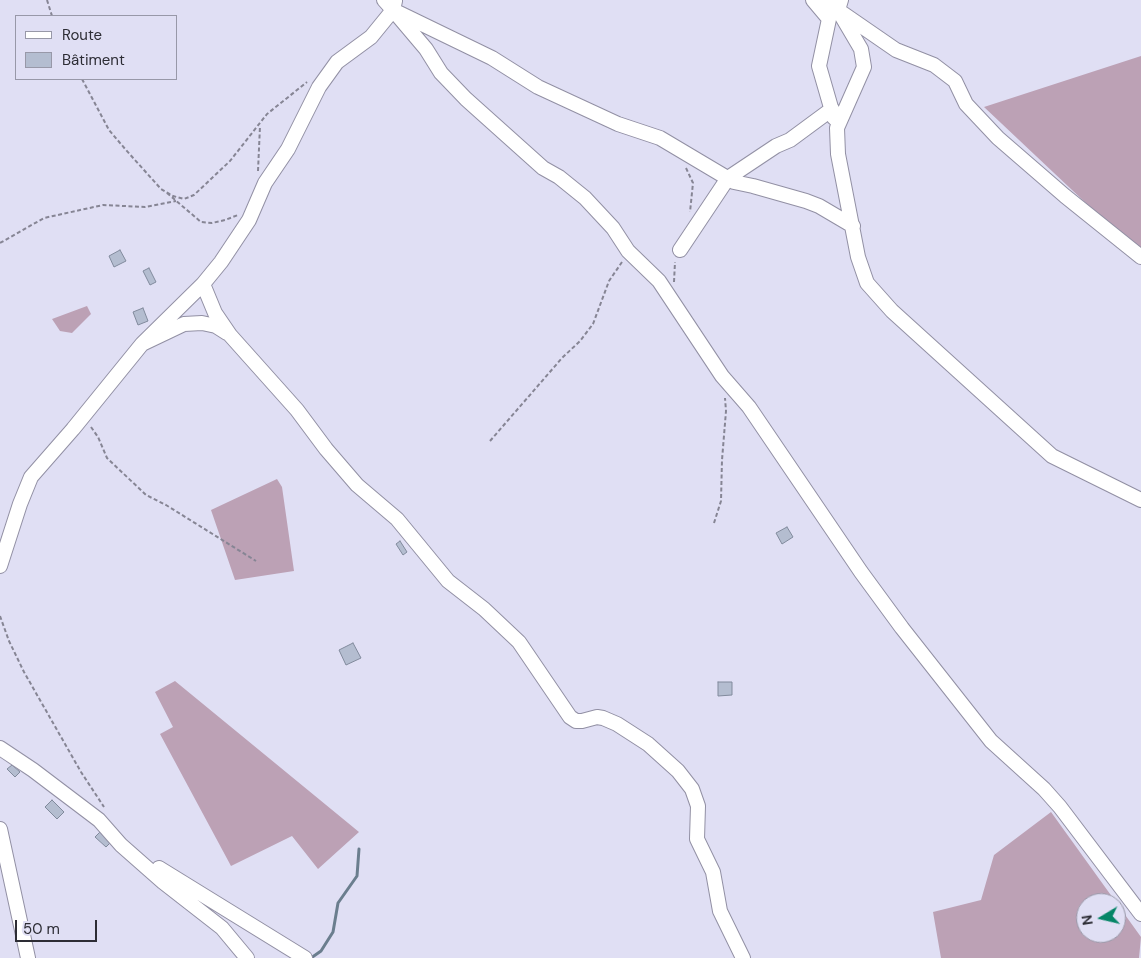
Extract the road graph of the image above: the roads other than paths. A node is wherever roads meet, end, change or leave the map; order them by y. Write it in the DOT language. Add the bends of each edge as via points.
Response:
graph roads {
  1 [pos="813,0"];
  2 [pos="391,3"];
  3 [pos="836,3"];
  4 [pos="832,109"];
  5 [pos="837,128"];
  6 [pos="728,178"];
  7 [pos="853,226"];
  8 [pos="680,250"];
  9 [pos="1141,257"];
  10 [pos="203,284"];
  11 [pos="230,335"];
  12 [pos="142,344"];
  13 [pos="1141,500"];
  14 [pos="0,566"];
  15 [pos="0,748"];
  16 [pos="0,829"];
  17 [pos="121,846"];
  18 [pos="1141,914"];
  19 [pos="28,958"];
  20 [pos="247,958"];
  21 [pos="305,958"];
  22 [pos="743,958"];
  1 -- 4 [label="street" via="829,19 819,66"];
  2 -- 6 [label="street" via="538,87 618,124 660,138"];
  2 -- 10 [label="street" via="371,37 337,62 320,87 288,149 265,183 249,220"];
  2 -- 18 [label="street" via="441,72 466,99 543,168 585,198 613,228 628,252 658,281 902,628 991,741 1060,807"];
  3 -- 5 [label="street" via="861,49 864,67"];
  3 -- 9 [label="street" via="896,50 934,65 955,81 966,104 998,138"];
  4 -- 5 [label="street"];
  4 -- 6 [label="street" via="790,140"];
  5 -- 7 [label="street" via="838,154"];
  6 -- 7 [label="street" via="819,206"];
  6 -- 8 [label="street"];
  7 -- 13 [label="street" via="866,283 892,311 1052,456"];
  10 -- 11 [label="street" via="215,313"];
  10 -- 12 [label="street"];
  11 -- 12 [label="street" via="216,326 184,324"];
  11 -- 22 [label="street" via="297,410 357,485 397,519 448,581 520,642 570,717 576,721 597,717 617,724 648,744 678,771 692,789 698,806 698,839 713,872 720,911"];
  12 -- 14 [label="street" via="84,417 30,477"];
  15 -- 17 [label="street" via="99,820"];
  16 -- 19 [label="street"];
  17 -- 20 [label="street" via="222,928"];
  17 -- 21 [label="street" via="126,844 168,874"];
}
